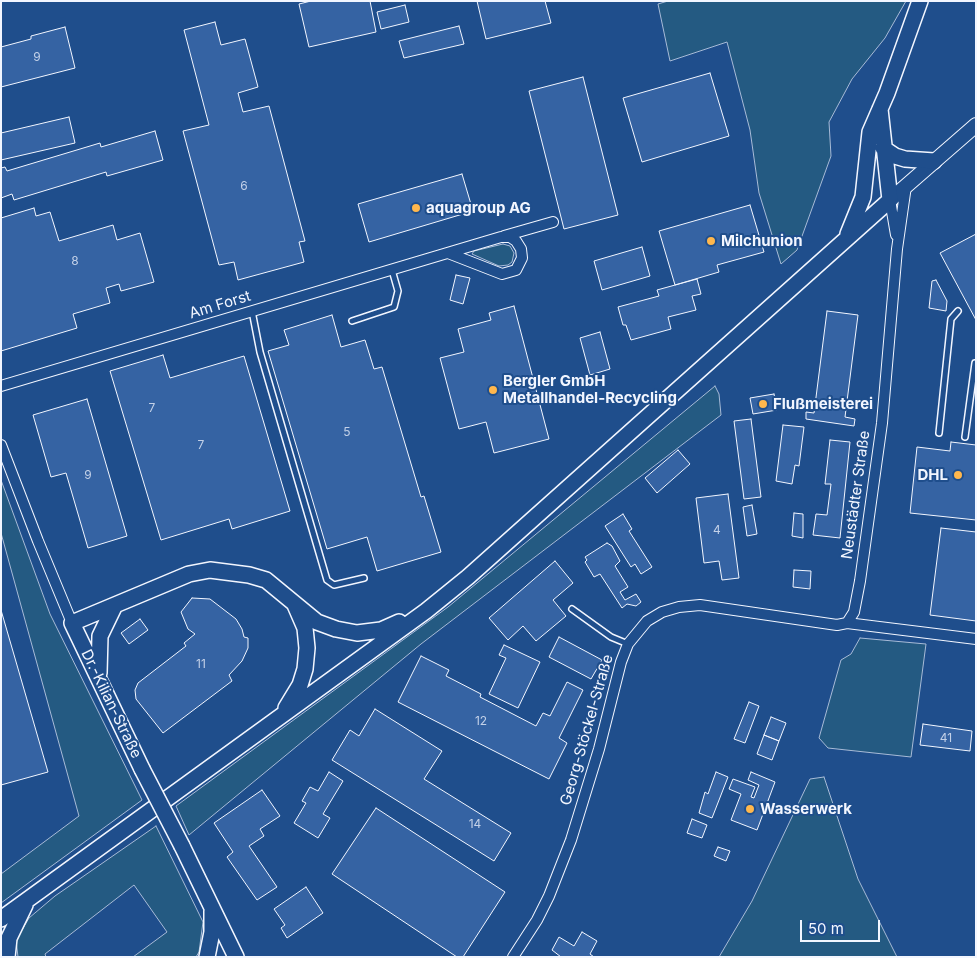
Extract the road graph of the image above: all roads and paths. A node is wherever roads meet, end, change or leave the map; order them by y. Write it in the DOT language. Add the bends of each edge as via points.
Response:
graph roads {
  1 [pos="920,1"];
  2 [pos="880,109"];
  3 [pos="976,125"];
  4 [pos="883,148"];
  5 [pos="934,161"];
  6 [pos="906,186"];
  7 [pos="890,200"];
  8 [pos="553,222"];
  9 [pos="501,237"];
  10 [pos="847,238"];
  11 [pos="897,249"];
  12 [pos="448,253"];
  13 [pos="392,270"];
  14 [pos="252,311"];
  15 [pos="958,311"];
  16 [pos="352,321"];
  17 [pos="974,363"];
  18 [pos="1,386"];
  19 [pos="939,433"];
  20 [pos="965,437"];
  21 [pos="1,445"];
  22 [pos="364,578"];
  23 [pos="293,601"];
  24 [pos="114,608"];
  25 [pos="572,609"];
  26 [pos="426,610"];
  27 [pos="72,623"];
  28 [pos="847,623"];
  29 [pos="976,639"];
  30 [pos="628,644"];
  31 [pos="99,682"];
  32 [pos="282,715"];
  33 [pos="28,900"];
  34 [pos="212,907"];
  35 [pos="1,919"];
  36 [pos="7,957"];
  37 [pos="207,957"];
  38 [pos="236,957"];
  39 [pos="514,957"];
  1 -- 2 [label="main road"];
  2 -- 4 [label="main road"];
  2 -- 10 [label="main road" via="870,132 863,197"];
  3 -- 5 [label="main road"];
  4 -- 5 [label="main road" via="905,159"];
  4 -- 7 [label="main road"];
  5 -- 6 [label="main road"];
  6 -- 7 [label="main road"];
  6 -- 11 [label="street, Neustädter Straße"];
  7 -- 10 [label="main road"];
  7 -- 11 [label="street, Neustädter Straße"];
  8 -- 9 [label="street, Am Forst"];
  9 -- 12 [label="street, Am Forst"];
  9 -- 12 [label="street" via="510,237 521,249 520,265 509,273 495,272"];
  10 -- 26 [label="main road" via="468,577"];
  11 -- 28 [label="street, Neustädter Straße" via="882,423 860,581 854,612"];
  12 -- 13 [label="street, Am Forst"];
  13 -- 14 [label="street, Am Forst"];
  13 -- 16 [label="lane" via="398,291 394,307"];
  14 -- 18 [label="street, Am Forst"];
  14 -- 22 [label="lane" via="261,355 327,580 341,585"];
  15 -- 19 [label="lane" via="951,319"];
  17 -- 20 [label="lane"];
  21 -- 27 [label="street, Dr.-Kilian-Straße"];
  23 -- 24 [label="main road" via="266,580 210,570 189,574"];
  23 -- 26 [label="main road" via="317,622 357,633 381,630"];
  23 -- 32 [label="main road" via="305,628 306,669"];
  24 -- 27 [label="main road"];
  24 -- 31 [label="main road" via="100,636"];
  25 -- 30 [label="lane" via="611,637"];
  26 -- 32 [label="main road"];
  27 -- 31 [label="main road, Dr.-Kilian-Straße"];
  28 -- 29 [label="street, Georg-Stöckel-Straße"];
  28 -- 30 [label="street, Georg-Stöckel-Straße" via="837,625 693,605 662,612 639,628"];
  30 -- 39 [label="street, Georg-Stöckel-Straße" via="571,840 541,912"];
  31 -- 34 [label="main road, Dr.-Kilian-Straße, bridge"];
  32 -- 33 [label="main road"];
  33 -- 35 [label="main road"];
  33 -- 36 [label="main road" via="9,938"];
  34 -- 37 [label="main road"];
  34 -- 38 [label="main road, Dr.-Kilian-Straße"];
}
